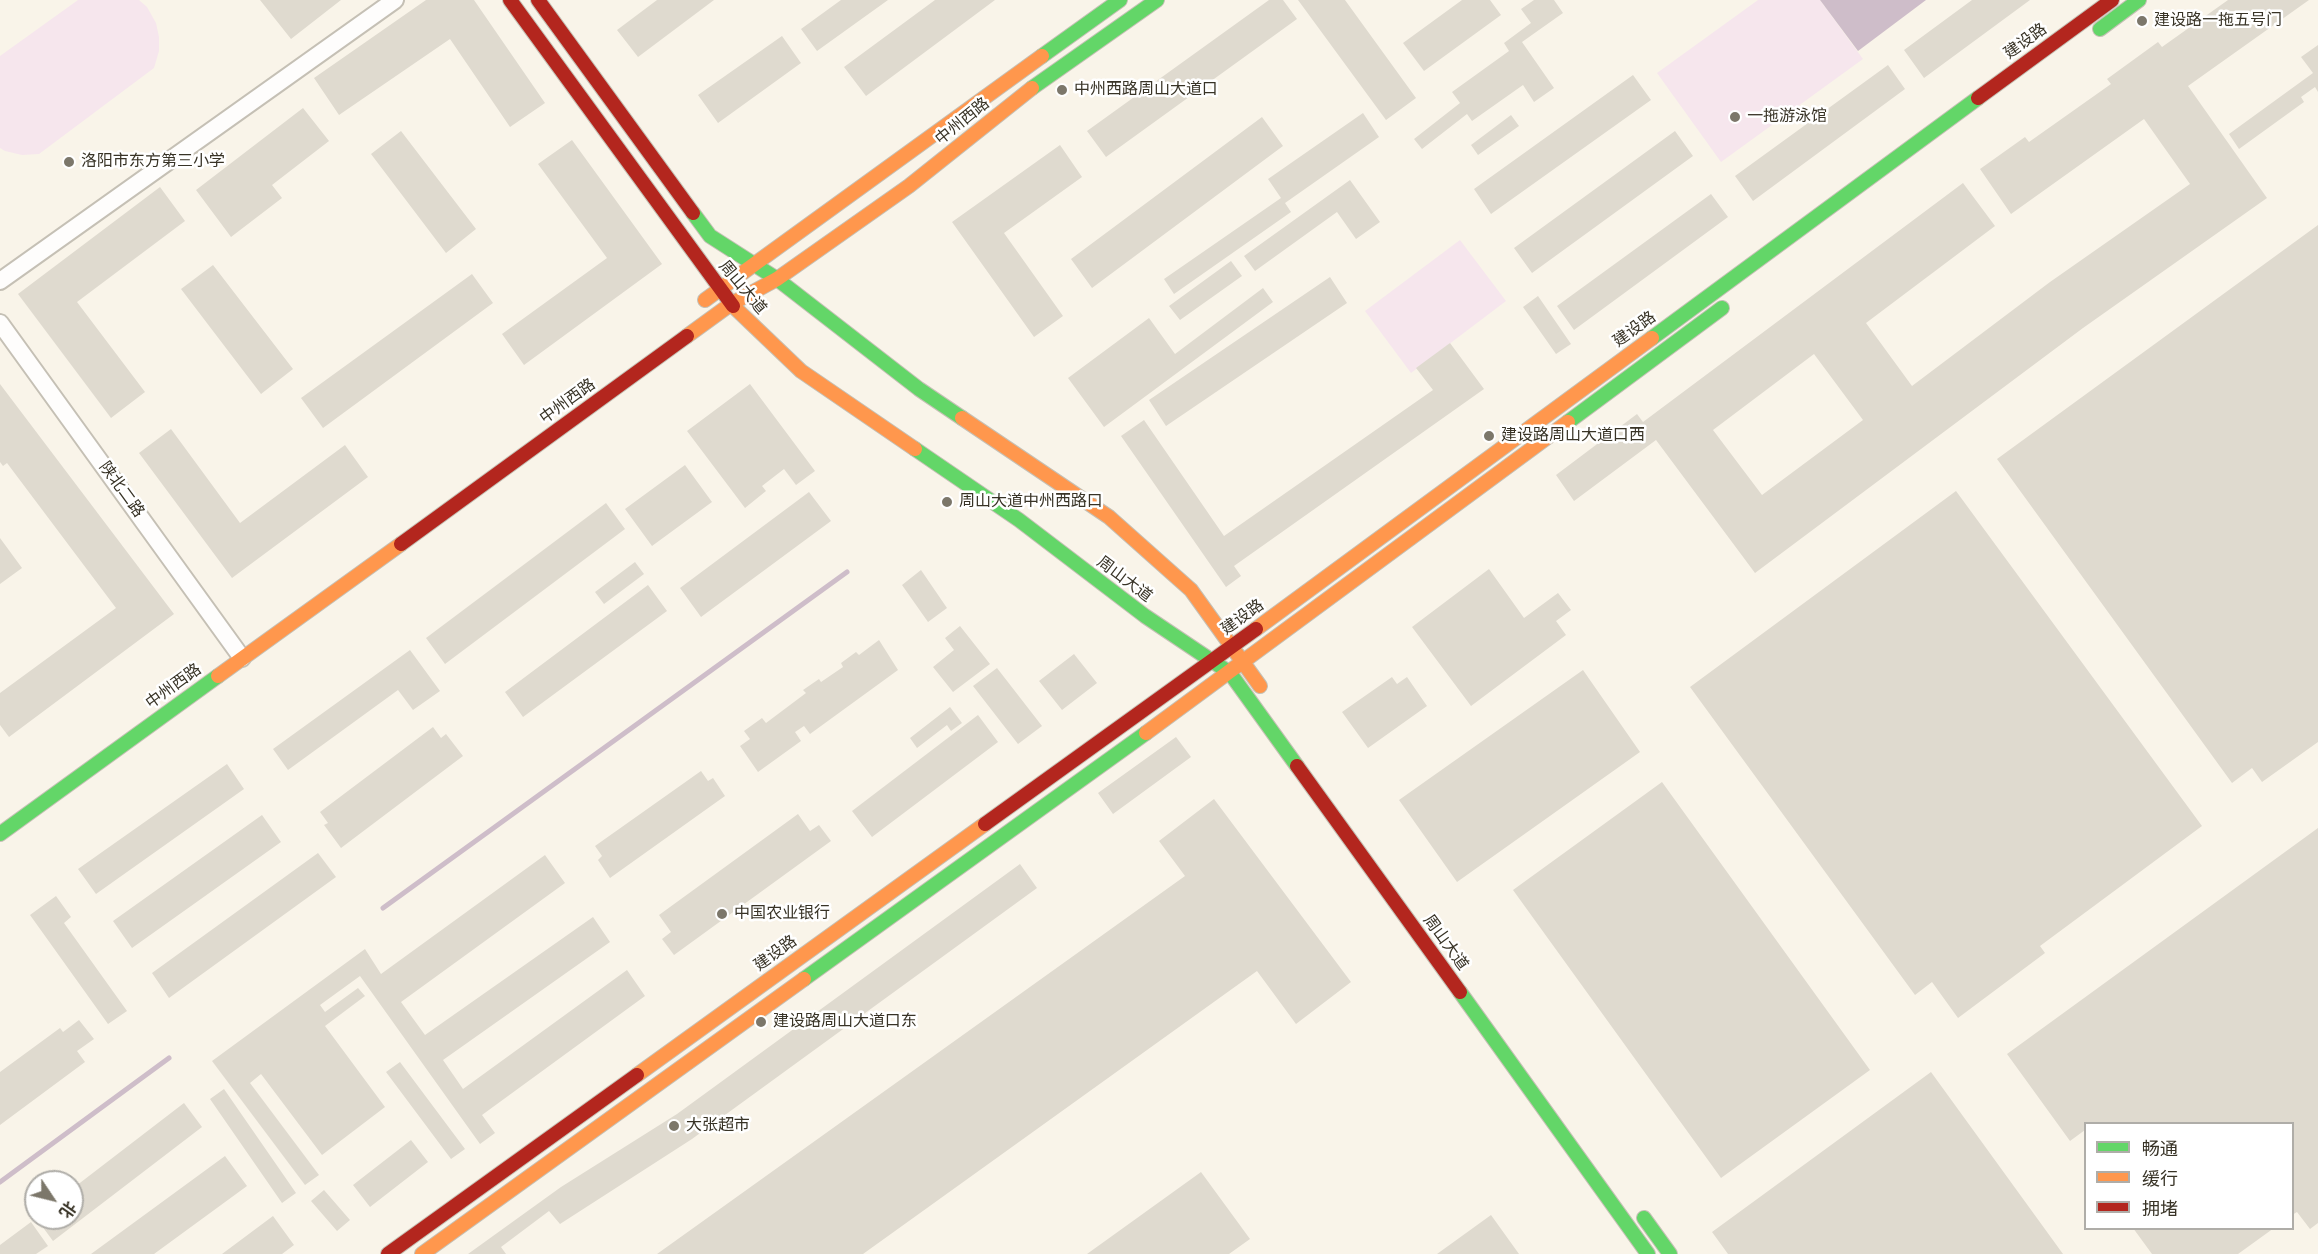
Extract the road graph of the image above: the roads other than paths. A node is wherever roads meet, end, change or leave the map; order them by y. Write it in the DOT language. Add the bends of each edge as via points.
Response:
graph roads {
  1 [pos="395,0"];
  2 [pos="510,0"];
  3 [pos="538,0"];
  4 [pos="1120,0"];
  5 [pos="1157,0"];
  6 [pos="2112,0"];
  7 [pos="2139,0"];
  8 [pos="2091,35"];
  9 [pos="754,263"];
  10 [pos="777,279"];
  11 [pos="0,281"];
  12 [pos="719,289"];
  13 [pos="1729,302"];
  14 [pos="731,304"];
  15 [pos="690,310"];
  16 [pos="0,323"];
  17 [pos="1234,645"];
  18 [pos="242,658"];
  19 [pos="1211,661"];
  20 [pos="1243,662"];
  21 [pos="1230,673"];
  22 [pos="1271,700"];
  23 [pos="0,834"];
  24 [pos="1635,1205"];
  25 [pos="388,1254"];
  26 [pos="422,1254"];
  27 [pos="1648,1254"];
  28 [pos="1670,1254"];
  1 -- 11 [label="street"];
  2 -- 12 [label="main road, 周山大道"];
  3 -- 9 [label="main road, 周山大道" via="710,236"];
  4 -- 9 [label="main road, 中州西路"];
  5 -- 10 [label="main road, 中州西路" via="1041,81 909,186"];
  6 -- 17 [label="main road, 建设路"];
  7 -- 8 [label="main road"];
  9 -- 10 [label="main road, 周山大道"];
  9 -- 12 [label="main road, 中州西路"];
  10 -- 14 [label="main road, 中州西路"];
  10 -- 17 [label="main road, 周山大道" via="919,389 1109,517 1191,590"];
  12 -- 14 [label="main road, 周山大道"];
  12 -- 15 [label="main road, 中州西路"];
  13 -- 20 [label="main road, 建设路"];
  14 -- 18 [label="main road, 中州西路"];
  14 -- 19 [label="main road, 周山大道" via="801,371 1019,520 1144,616"];
  16 -- 18 [label="street, 陕北二路"];
  17 -- 19 [label="main road, 建设路"];
  17 -- 20 [label="main road, 周山大道"];
  18 -- 23 [label="main road, 中州西路"];
  19 -- 21 [label="main road, 周山大道"];
  19 -- 25 [label="main road, 建设路"];
  20 -- 21 [label="main road, 建设路"];
  20 -- 22 [label="main road, 周山大道"];
  21 -- 26 [label="main road, 建设路"];
  21 -- 27 [label="main road, 周山大道"];
  24 -- 28 [label="main road"];
}
